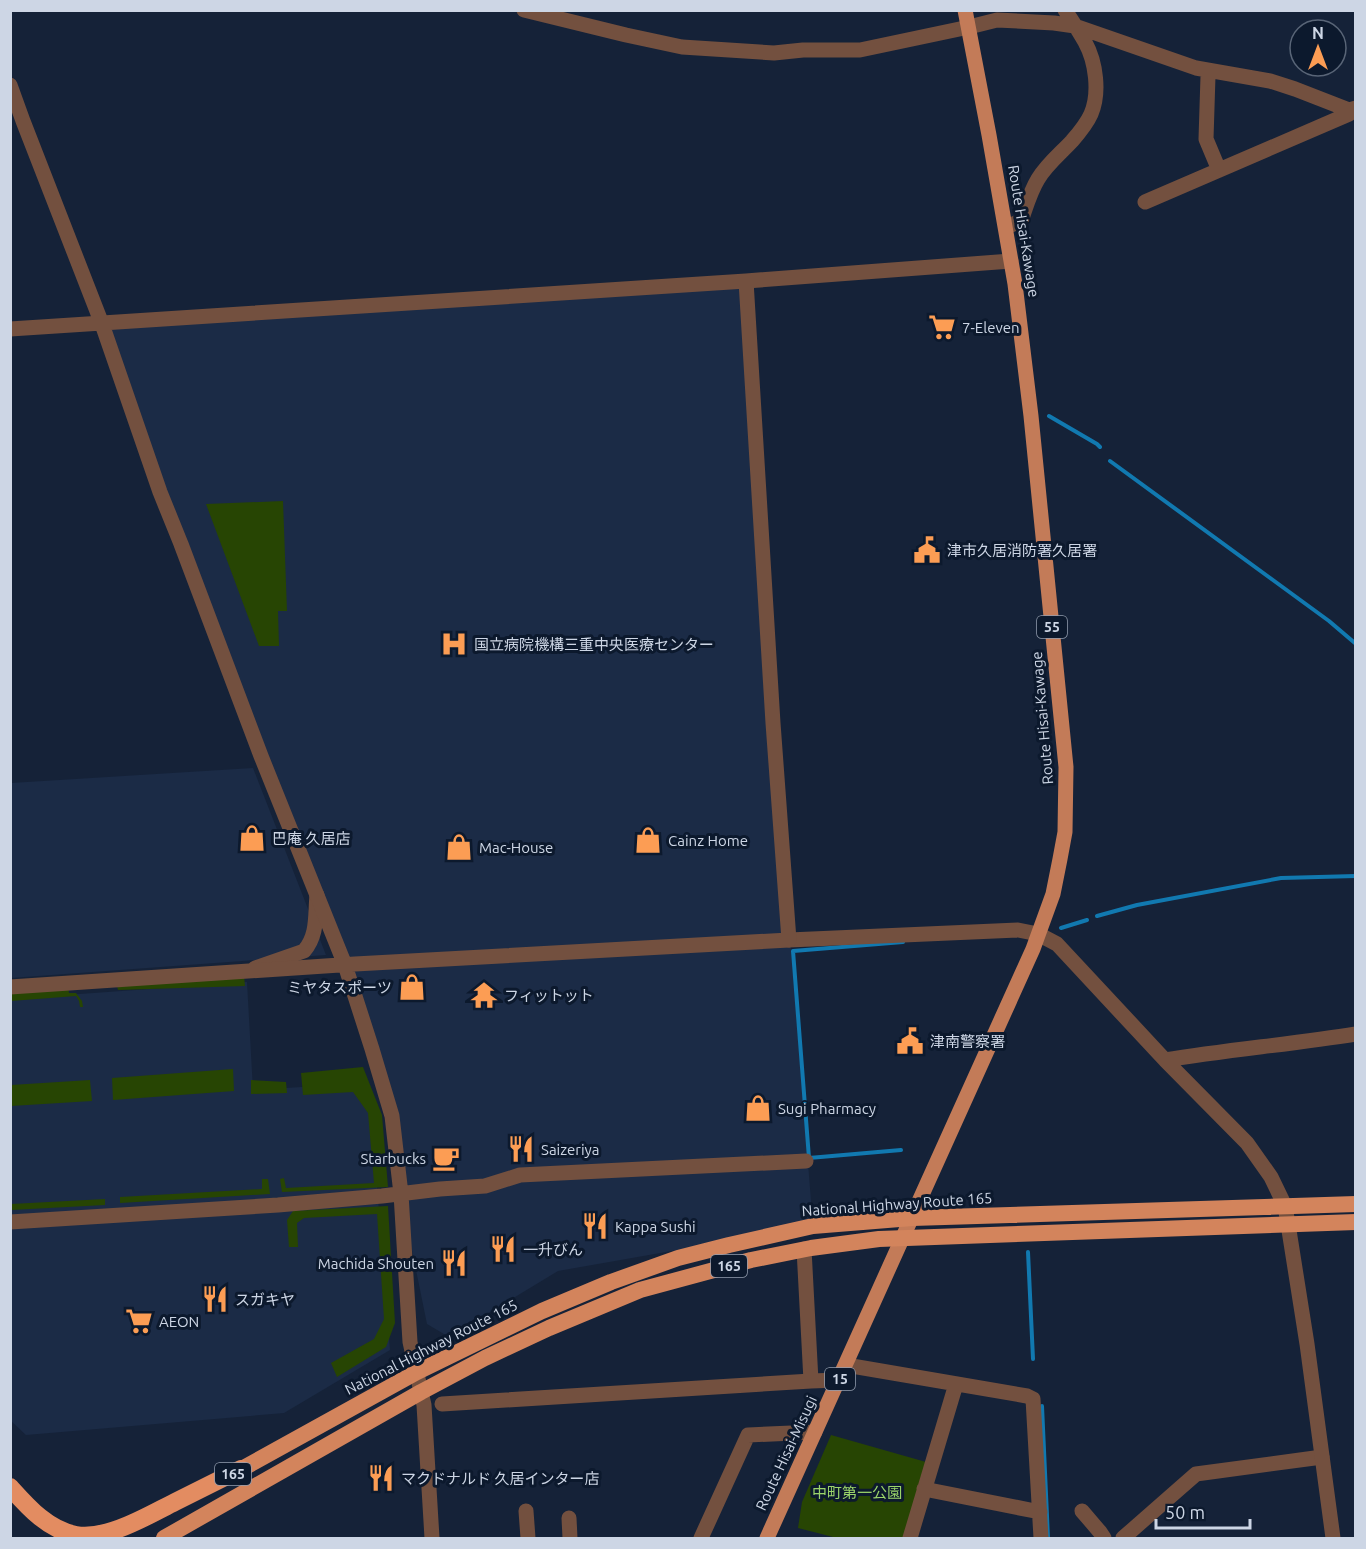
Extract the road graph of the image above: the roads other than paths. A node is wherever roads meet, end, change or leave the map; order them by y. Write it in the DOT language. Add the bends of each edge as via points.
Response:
graph roads {
  1 [pos="524,10"];
  2 [pos="965,10"];
  3 [pos="1065,10"];
  4 [pos="1075,26"];
  5 [pos="969,27"];
  6 [pos="1207,70"];
  7 [pos="10,85"];
  8 [pos="1352,113"];
  9 [pos="1219,170"];
  10 [pos="1146,202"];
  11 [pos="1006,227"];
  12 [pos="1011,261"];
  13 [pos="746,281"];
  14 [pos="102,324"];
  15 [pos="10,329"];
  16 [pos="317,895"];
  17 [pos="1038,934"];
  18 [pos="789,940"];
  19 [pos="345,965"];
  20 [pos="244,971"];
  21 [pos="10,987"];
  22 [pos="1356,1034"];
  23 [pos="1164,1060"];
  24 [pos="806,1161"];
  25 [pos="401,1194"];
  26 [pos="1356,1204"];
  27 [pos="1285,1206"];
  28 [pos="912,1218"];
  29 [pos="10,1222"];
  30 [pos="1356,1222"];
  31 [pos="1288,1224"];
  32 [pos="902,1238"];
  33 [pos="804,1249"];
  34 [pos="846,1365"];
  35 [pos="417,1372"];
  36 [pos="839,1380"];
  37 [pos="811,1381"];
  38 [pos="956,1384"];
  39 [pos="421,1392"];
  40 [pos="442,1404"];
  41 [pos="815,1432"];
  42 [pos="1322,1457"];
  43 [pos="241,1469"];
  44 [pos="10,1487"];
  45 [pos="924,1489"];
  46 [pos="28,1507"];
  47 [pos="526,1511"];
  48 [pos="1040,1512"];
  49 [pos="1082,1512"];
  50 [pos="569,1518"];
  51 [pos="47,1539"];
  52 [pos="116,1539"];
  53 [pos="164,1539"];
  54 [pos="432,1539"];
  55 [pos="528,1539"];
  56 [pos="570,1539"];
  57 [pos="701,1539"];
  58 [pos="766,1539"];
  59 [pos="909,1539"];
  60 [pos="1041,1539"];
  61 [pos="1104,1539"];
  62 [pos="1123,1539"];
  63 [pos="1333,1539"];
  1 -- 5 [label="street" via="682,47 774,53 860,50"];
  2 -- 5 [label="main road, Route Hisai-Kawage / 55"];
  3 -- 4 [label="street"];
  4 -- 5 [label="street" via="997,20"];
  4 -- 6 [label="street"];
  4 -- 11 [label="street" via="1094,68 1091,115 1039,177 1021,221"];
  5 -- 11 [label="main road, Route Hisai-Kawage / 55"];
  6 -- 8 [label="street" via="1270,81"];
  6 -- 9 [label="street" via="1206,139"];
  7 -- 14 [label="street"];
  8 -- 9 [label="street"];
  9 -- 10 [label="street"];
  11 -- 12 [label="main road, Route Hisai-Kawage / 55"];
  12 -- 13 [label="street"];
  12 -- 17 [label="main road, Route Hisai-Kawage / 55" via="1031,416 1066,767 1065,832 1053,894"];
  13 -- 14 [label="street"];
  13 -- 18 [label="street"];
  14 -- 15 [label="street"];
  14 -- 16 [label="street" via="160,492"];
  16 -- 19 [label="street"];
  16 -- 20 [label="street" via="314,933 304,951"];
  17 -- 18 [label="street" via="1018,930"];
  17 -- 23 [label="street" via="1057,944"];
  17 -- 28 [label="main road, Route Hisai-Kawage / 55"];
  18 -- 19 [label="street"];
  19 -- 20 [label="street"];
  19 -- 25 [label="street" via="392,1116"];
  20 -- 21 [label="street"];
  22 -- 23 [label="street"];
  23 -- 27 [label="street" via="1246,1143 1271,1177"];
  24 -- 25 [label="street" via="520,1175 485,1186"];
  25 -- 29 [label="street"];
  25 -- 35 [label="street" via="410,1342"];
  26 -- 27 [label="highway, National Highway Route 165 / 165"];
  27 -- 28 [label="highway, National Highway Route 165 / 165"];
  27 -- 31 [label="street"];
  28 -- 32 [label="main road, Route Hisai-Misugi / 15"];
  28 -- 35 [label="highway, National Highway Route 165 / 165" via="813,1226 678,1258 542,1311"];
  30 -- 31 [label="highway, 165"];
  31 -- 32 [label="highway, 165"];
  31 -- 42 [label="street"];
  32 -- 33 [label="highway, 165"];
  32 -- 34 [label="main road, Route Hisai-Misugi / 15"];
  33 -- 37 [label="street"];
  33 -- 39 [label="highway, 165" via="640,1290 549,1328"];
  34 -- 36 [label="main road, Route Hisai-Misugi / 15"];
  34 -- 38 [label="street"];
  35 -- 39 [label="street"];
  35 -- 43 [label="highway, National Highway Route 165 / 165"];
  36 -- 37 [label="street"];
  36 -- 41 [label="main road, Route Hisai-Misugi / 15"];
  37 -- 40 [label="street"];
  38 -- 45 [label="street"];
  38 -- 48 [label="street" via="1034,1399"];
  39 -- 53 [label="highway, 165"];
  39 -- 54 [label="street"];
  41 -- 57 [label="street" via="748,1435"];
  41 -- 58 [label="main road, Route Hisai-Misugi / 15"];
  42 -- 62 [label="street" via="1196,1474"];
  42 -- 63 [label="street"];
  43 -- 46 [label="highway" via="132,1523 100,1534 76,1535 62,1530"];
  43 -- 52 [label="highway, National Highway Route 165 / 165"];
  44 -- 46 [label="highway"];
  45 -- 48 [label="street"];
  45 -- 59 [label="street"];
  46 -- 51 [label="highway"];
  47 -- 55 [label="street"];
  48 -- 60 [label="street"];
  49 -- 61 [label="street"];
  50 -- 56 [label="street"];
}
